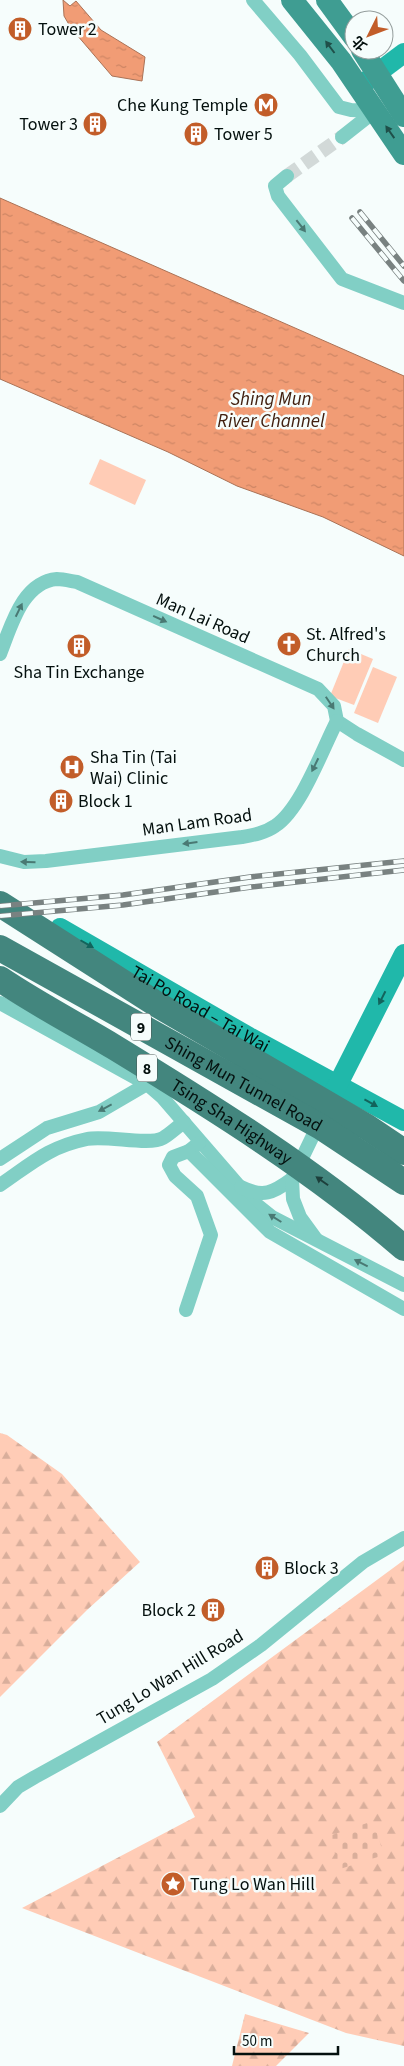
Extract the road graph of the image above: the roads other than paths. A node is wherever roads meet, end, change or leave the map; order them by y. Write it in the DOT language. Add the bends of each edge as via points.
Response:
graph roads {
  1 [pos="253,0"];
  2 [pos="292,0"];
  3 [pos="327,0"];
  4 [pos="344,23"];
  5 [pos="404,53"];
  6 [pos="369,60"];
  7 [pos="377,73"];
  8 [pos="359,87"];
  9 [pos="398,92"];
  10 [pos="375,111"];
  11 [pos="404,116"];
  12 [pos="342,137"];
  13 [pos="404,154"];
  14 [pos="287,176"];
  15 [pos="404,303"];
  16 [pos="0,654"];
  17 [pos="337,721"];
  18 [pos="404,760"];
  19 [pos="0,856"];
  20 [pos="0,892"];
  21 [pos="0,904"];
  22 [pos="0,918"];
  23 [pos="0,948"];
  24 [pos="404,954"];
  25 [pos="0,973"];
  26 [pos="0,979"];
  27 [pos="0,1003"];
  28 [pos="147,1084"];
  29 [pos="339,1085"];
  30 [pos="326,1109"];
  31 [pos="404,1121"];
  32 [pos="184,1122"];
  33 [pos="194,1147"];
  34 [pos="404,1152"];
  35 [pos="404,1157"];
  36 [pos="0,1159"];
  37 [pos="292,1179"];
  38 [pos="404,1182"];
  39 [pos="0,1185"];
  40 [pos="238,1185"];
  41 [pos="404,1201"];
  42 [pos="318,1241"];
  43 [pos="404,1248"];
  44 [pos="404,1285"];
  45 [pos="404,1309"];
  46 [pos="186,1310"];
  47 [pos="404,1538"];
  48 [pos="0,1806"];
  1 -- 10 [label="street" via="339,107"];
  8 -- 2 [label="main road, one-way"];
  3 -- 4 [label="main road"];
  5 -- 7 [label="main road"];
  6 -- 7 [label="main road"];
  7 -- 8 [label="main road"];
  7 -- 9 [label="main road"];
  8 -- 10 [label="main road"];
  9 -- 10 [label="main road"];
  9 -- 11 [label="main road"];
  10 -- 12 [label="street"];
  13 -- 10 [label="main road, one-way"];
  14 -- 15 [label="street, one-way" via="275,186 278,196 342,279"];
  16 -- 17 [label="street, Man Lai Road, one-way" via="21,604 36,586 57,579 77,582 318,689 334,706"];
  17 -- 18 [label="street"];
  17 -- 19 [label="street, Man Lam Road, one-way" via="294,807 282,822 267,831 242,837 46,861 24,862"];
  20 -- 29 [label="main road, Tai Po Road – Tai Wai, one-way" via="249,1037"];
  21 -- 34 [label="highway" via="105,972"];
  22 -- 30 [label="main road, Tai Po Road – Tai Wai" via="85,971"];
  23 -- 38 [label="highway, Shing Mun Tunnel Road / 9" via="320,1127"];
  24 -- 29 [label="main road, one-way"];
  25 -- 41 [label="highway, Shing Mun Tunnel Road / 9" via="35,985 254,1106 364,1172"];
  43 -- 26 [label="highway, Tsing Sha Highway / 8, one-way" via="361,1210 302,1168 160,1075"];
  27 -- 28 [label="street"];
  28 -- 32 [label="street"];
  28 -- 36 [label="street, one-way" via="99,1112 48,1128"];
  29 -- 30 [label="main road"];
  29 -- 31 [label="main road, Tai Po Road – Tai Wai, one-way"];
  30 -- 35 [label="main road, Tai Po Road – Tai Wai"];
  30 -- 37 [label="street"];
  32 -- 33 [label="street"];
  32 -- 39 [label="street" via="153,1142 105,1137 59,1147 31,1162"];
  33 -- 40 [label="street"];
  33 -- 45 [label="street" via="270,1232"];
  33 -- 46 [label="street" via="173,1157 169,1165 175,1176 197,1196 211,1235"];
  37 -- 40 [label="street" via="263,1194"];
  37 -- 42 [label="street" via="293,1199 300,1217"];
  42 -- 40 [label="street, one-way" via="272,1217"];
  44 -- 42 [label="street, one-way"];
  47 -- 48 [label="street, Tung Lo Wan Hill Road" via="364,1562 261,1645 212,1679 18,1787"];
}
